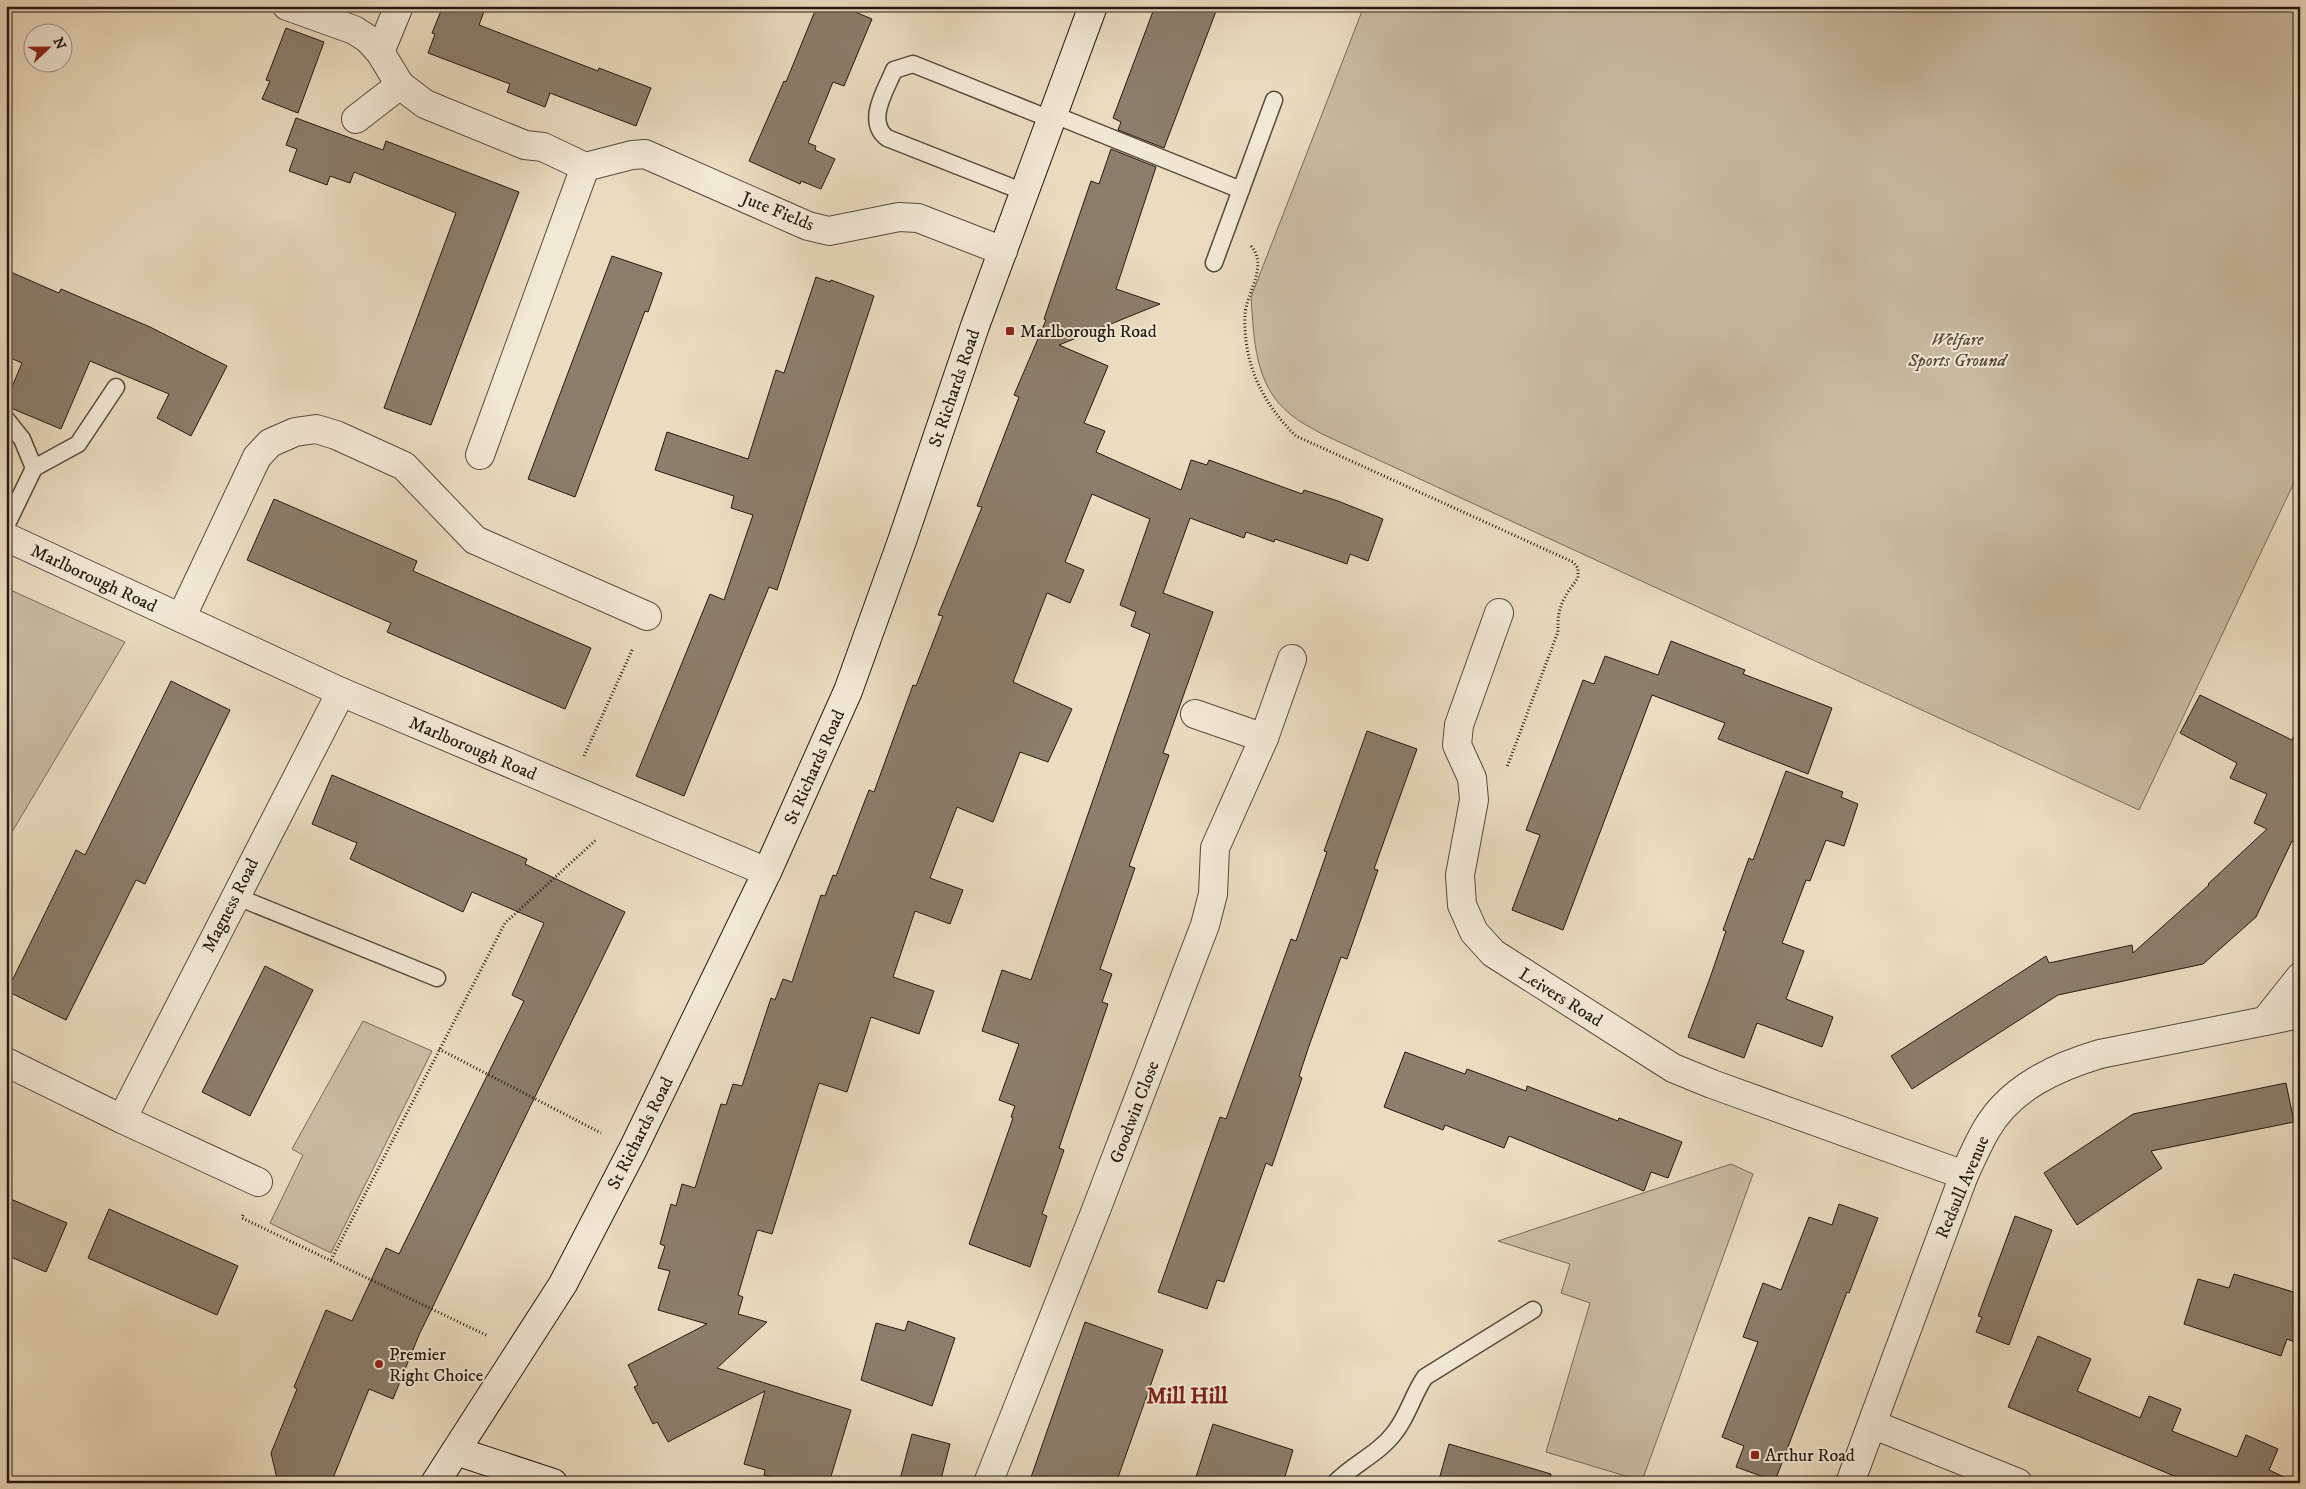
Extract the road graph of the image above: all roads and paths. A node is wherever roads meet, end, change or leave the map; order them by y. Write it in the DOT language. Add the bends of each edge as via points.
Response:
graph roads {
  1 [pos="288,6"];
  2 [pos="399,6"];
  3 [pos="1093,6"];
  4 [pos="380,52"];
  5 [pos="400,85"];
  6 [pos="1274,100"];
  7 [pos="1051,116"];
  8 [pos="356,119"];
  9 [pos="585,167"];
  10 [pos="1241,190"];
  11 [pos="1024,192"];
  12 [pos="1229,222"];
  13 [pos="1002,251"];
  14 [pos="1214,263"];
  15 [pos="116,387"];
  16 [pos="6,419"];
  17 [pos="480,455"];
  18 [pos="34,468"];
  19 [pos="6,526"];
  20 [pos="6,537"];
  21 [pos="1499,613"];
  22 [pos="648,616"];
  23 [pos="181,618"];
  24 [pos="1292,659"];
  25 [pos="341,692"];
  26 [pos="1195,714"];
  27 [pos="1264,738"];
  28 [pos="1472,778"];
  29 [pos="569,789"];
  30 [pos="624,812"];
  31 [pos="767,872"];
  32 [pos="234,896"];
  33 [pos="2300,977"];
  34 [pos="437,978"];
  35 [pos="2300,1014"];
  36 [pos="2265,1021"];
  37 [pos="439,1049"];
  38 [pos="6,1062"];
  39 [pos="122,1119"];
  40 [pos="632,1149"];
  41 [pos="1964,1175"];
  42 [pos="258,1182"];
  43 [pos="242,1218"];
  44 [pos="331,1260"];
  45 [pos="1533,1310"];
  46 [pos="520,1352"];
  47 [pos="1872,1424"];
  48 [pos="456,1451"];
  49 [pos="435,1483"];
  50 [pos="552,1483"];
  51 [pos="988,1483"];
  52 [pos="1335,1483"];
  53 [pos="1850,1483"];
  54 [pos="2018,1483"];
  1 -- 4 [label="street" via="354,30"];
  2 -- 4 [label="street"];
  3 -- 7 [label="street, St Richards Road"];
  4 -- 5 [label="street"];
  5 -- 8 [label="street"];
  5 -- 9 [label="street" via="425,104 525,145 543,147"];
  6 -- 10 [label="lane"];
  7 -- 10 [label="lane"];
  7 -- 11 [label="street, St Richards Road"];
  7 -- 11 [label="lane" via="914,64 894,70 877,114 880,133 887,138"];
  9 -- 13 [label="street, Jute Fields" via="645,154 808,226 829,231 899,216 918,218"];
  9 -- 17 [label="street"];
  10 -- 12 [label="lane"];
  11 -- 13 [label="street, St Richards Road"];
  12 -- 14 [label="lane"];
  12 -- 28 [label="path" via="1255,250 1259,259 1246,302 1247,344 1254,374 1265,400 1296,436 1573,562 1578,568 1578,578 1557,613 1558,632 1508,766"];
  13 -- 31 [label="street, St Richards Road" via="848,691"];
  15 -- 18 [label="lane" via="78,444"];
  16 -- 18 [label="lane" via="22,439"];
  18 -- 19 [label="lane"];
  20 -- 23 [label="street, Marlborough Road"];
  21 -- 28 [label="street, Leivers Road" via="1459,725 1457,745"];
  22 -- 23 [label="street" via="475,540 404,466 316,429 295,432 270,443 257,457"];
  22 -- 29 [label="path"];
  23 -- 25 [label="street, Marlborough Road"];
  24 -- 27 [label="street, Goodwin Close"];
  25 -- 29 [label="street, Marlborough Road"];
  25 -- 32 [label="street, Magness Road"];
  26 -- 27 [label="street"];
  27 -- 51 [label="street, Goodwin Close" via="1215,848 1213,894 1205,925"];
  28 -- 41 [label="street, Leivers Road" via="1474,800 1460,876 1462,906 1474,932 1493,953 1673,1068"];
  29 -- 30 [label="street, Marlborough Road"];
  30 -- 31 [label="street, Marlborough Road"];
  30 -- 37 [label="path" via="505,923"];
  31 -- 40 [label="street, St Richards Road"];
  32 -- 34 [label="lane"];
  32 -- 39 [label="street, Magness Road"];
  33 -- 36 [label="street"];
  35 -- 36 [label="street, Redsull Avenue"];
  36 -- 41 [label="street, Redsull Avenue" via="2100,1054 2071,1063 2035,1081 2008,1102 1987,1128"];
  37 -- 40 [label="path"];
  37 -- 44 [label="path"];
  38 -- 39 [label="street"];
  39 -- 42 [label="street"];
  40 -- 46 [label="street, St Richards Road" via="562,1284"];
  41 -- 47 [label="street, Redsull Avenue"];
  43 -- 44 [label="path"];
  44 -- 46 [label="path"];
  45 -- 52 [label="lane" via="1424,1376 1397,1431"];
  46 -- 48 [label="street, St Richards Road"];
  47 -- 53 [label="street, Redsull Avenue"];
  47 -- 54 [label="street"];
  48 -- 49 [label="street, St Richards Road"];
  48 -- 50 [label="street"];
}
